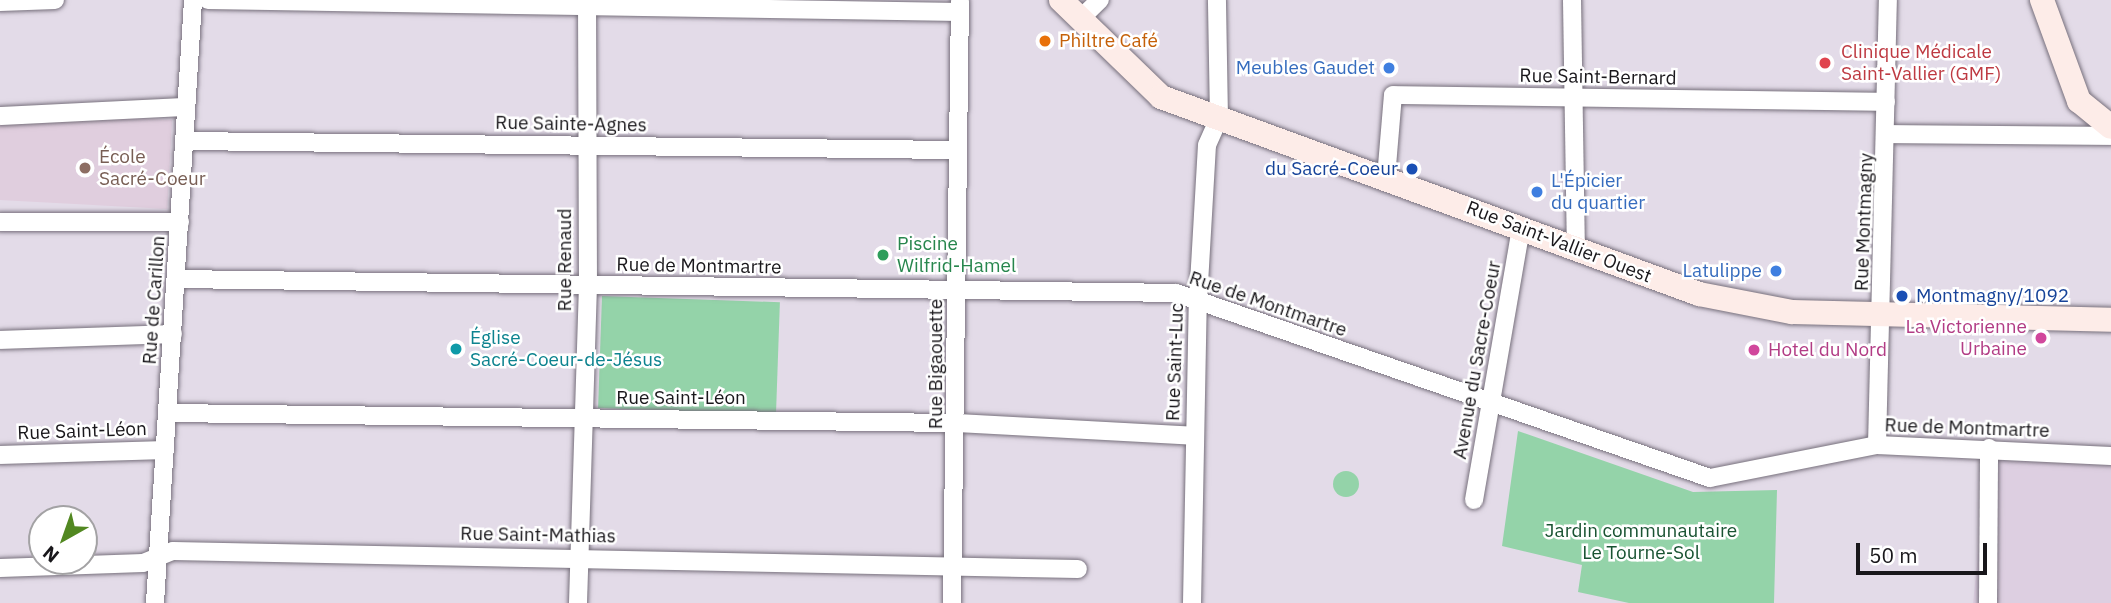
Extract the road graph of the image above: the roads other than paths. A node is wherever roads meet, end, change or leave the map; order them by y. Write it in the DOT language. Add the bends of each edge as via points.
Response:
graph roads {
  1 [pos="55,0"];
  2 [pos="193,0"];
  3 [pos="208,0"];
  4 [pos="1061,0"];
  5 [pos="1100,0"];
  6 [pos="1217,0"];
  7 [pos="1572,0"];
  8 [pos="1888,0"];
  9 [pos="2042,0"];
  10 [pos="0,2"];
  11 [pos="587,4"];
  12 [pos="960,6"];
  13 [pos="1079,20"];
  14 [pos="1573,97"];
  15 [pos="1886,103"];
  16 [pos="185,107"];
  17 [pos="0,116"];
  18 [pos="1219,118"];
  19 [pos="2111,127"];
  20 [pos="1887,134"];
  21 [pos="2111,136"];
  22 [pos="185,141"];
  23 [pos="585,145"];
  24 [pos="957,150"];
  25 [pos="1386,178"];
  26 [pos="0,222"];
  27 [pos="180,222"];
  28 [pos="1521,228"];
  29 [pos="1576,251"];
  30 [pos="176,279"];
  31 [pos="588,286"];
  32 [pos="958,289"];
  33 [pos="1198,301"];
  34 [pos="1882,317"];
  35 [pos="2111,320"];
  36 [pos="173,334"];
  37 [pos="0,340"];
  38 [pos="1492,403"];
  39 [pos="168,413"];
  40 [pos="584,418"];
  41 [pos="957,423"];
  42 [pos="1194,436"];
  43 [pos="1877,445"];
  44 [pos="1989,448"];
  45 [pos="165,450"];
  46 [pos="0,455"];
  47 [pos="2111,456"];
  48 [pos="1474,500"];
  49 [pos="579,556"];
  50 [pos="158,559"];
  51 [pos="0,568"];
  52 [pos="953,568"];
  53 [pos="1079,569"];
  54 [pos="155,603"];
  55 [pos="578,603"];
  56 [pos="952,603"];
  57 [pos="1192,603"];
  58 [pos="1988,603"];
  1 -- 10 [label="street"];
  2 -- 16 [label="street, Rue de Carillon"];
  3 -- 11 [label="street"];
  4 -- 13 [label="street, Rue Saint-Vallier Ouest"];
  5 -- 13 [label="street"];
  6 -- 18 [label="street, Rue Saint-Luc"];
  7 -- 14 [label="street"];
  8 -- 15 [label="street, Rue Montmagny"];
  9 -- 19 [label="street" via="2079,101"];
  11 -- 12 [label="street"];
  11 -- 23 [label="street, Rue Renaud"];
  12 -- 24 [label="street, Rue Bigaouette"];
  13 -- 18 [label="street, Rue Saint-Vallier Ouest" via="1161,97"];
  14 -- 15 [label="street, Rue Saint-Bernard"];
  14 -- 25 [label="street, Rue Saint-Bernard" via="1393,95"];
  14 -- 29 [label="street"];
  15 -- 20 [label="street, Rue Montmagny"];
  16 -- 17 [label="street"];
  16 -- 22 [label="street, Rue de Carillon"];
  18 -- 25 [label="street, Rue Saint-Vallier Ouest"];
  18 -- 33 [label="street, Rue Saint-Luc" via="1207,145"];
  20 -- 21 [label="street"];
  20 -- 34 [label="street, Rue Montmagny"];
  22 -- 23 [label="street, Rue Sainte-Agnes"];
  22 -- 27 [label="street, Rue de Carillon"];
  23 -- 24 [label="street, Rue Sainte-Agnes"];
  23 -- 31 [label="street, Rue Renaud"];
  24 -- 32 [label="street, Rue Bigaouette"];
  25 -- 28 [label="street, Rue Saint-Vallier Ouest"];
  26 -- 27 [label="street"];
  27 -- 30 [label="street, Rue de Carillon"];
  28 -- 29 [label="street, Rue Saint-Vallier Ouest"];
  28 -- 38 [label="street, Avenue du Sacre-Coeur"];
  29 -- 34 [label="street, Rue Saint-Vallier Ouest" via="1745,307"];
  30 -- 31 [label="street, Rue de Montmartre"];
  30 -- 36 [label="street, Rue de Carillon"];
  31 -- 32 [label="street, Rue de Montmartre"];
  31 -- 40 [label="street, Rue Renaud"];
  32 -- 33 [label="street, Rue de Montmartre" via="1176,293"];
  32 -- 41 [label="street, Rue Bigaouette"];
  33 -- 38 [label="street, Rue de Montmartre"];
  33 -- 42 [label="street, Rue Saint-Luc"];
  34 -- 35 [label="street, Rue Saint-Vallier Ouest"];
  34 -- 43 [label="street, Rue Montmagny"];
  36 -- 37 [label="street"];
  36 -- 39 [label="street, Rue de Carillon"];
  38 -- 43 [label="street, Rue de Montmartre" via="1710,478"];
  38 -- 48 [label="street, Avenue du Sacre-Coeur"];
  39 -- 40 [label="street, Rue Saint-Léon"];
  39 -- 45 [label="street, Rue de Carillon"];
  40 -- 41 [label="street, Rue Saint-Léon"];
  40 -- 49 [label="street, Rue Renaud"];
  41 -- 42 [label="street, Rue Saint-Léon"];
  41 -- 52 [label="street, Rue Bigaouette"];
  42 -- 57 [label="street, Rue Saint-Luc"];
  43 -- 44 [label="street, Rue de Montmartre"];
  44 -- 47 [label="street, Rue de Montmartre"];
  44 -- 58 [label="street"];
  45 -- 46 [label="street, Rue Saint-Léon"];
  45 -- 50 [label="street, Rue de Carillon"];
  49 -- 50 [label="street, Rue Saint-Mathias" via="173,551"];
  49 -- 52 [label="street, Rue Saint-Mathias"];
  49 -- 55 [label="street, Rue Renaud"];
  50 -- 51 [label="street, Rue Saint-Mathias"];
  50 -- 54 [label="street, Rue de Carillon"];
  52 -- 53 [label="street, Rue Saint-Mathias"];
  52 -- 56 [label="street, Rue Bigaouette"];
}
